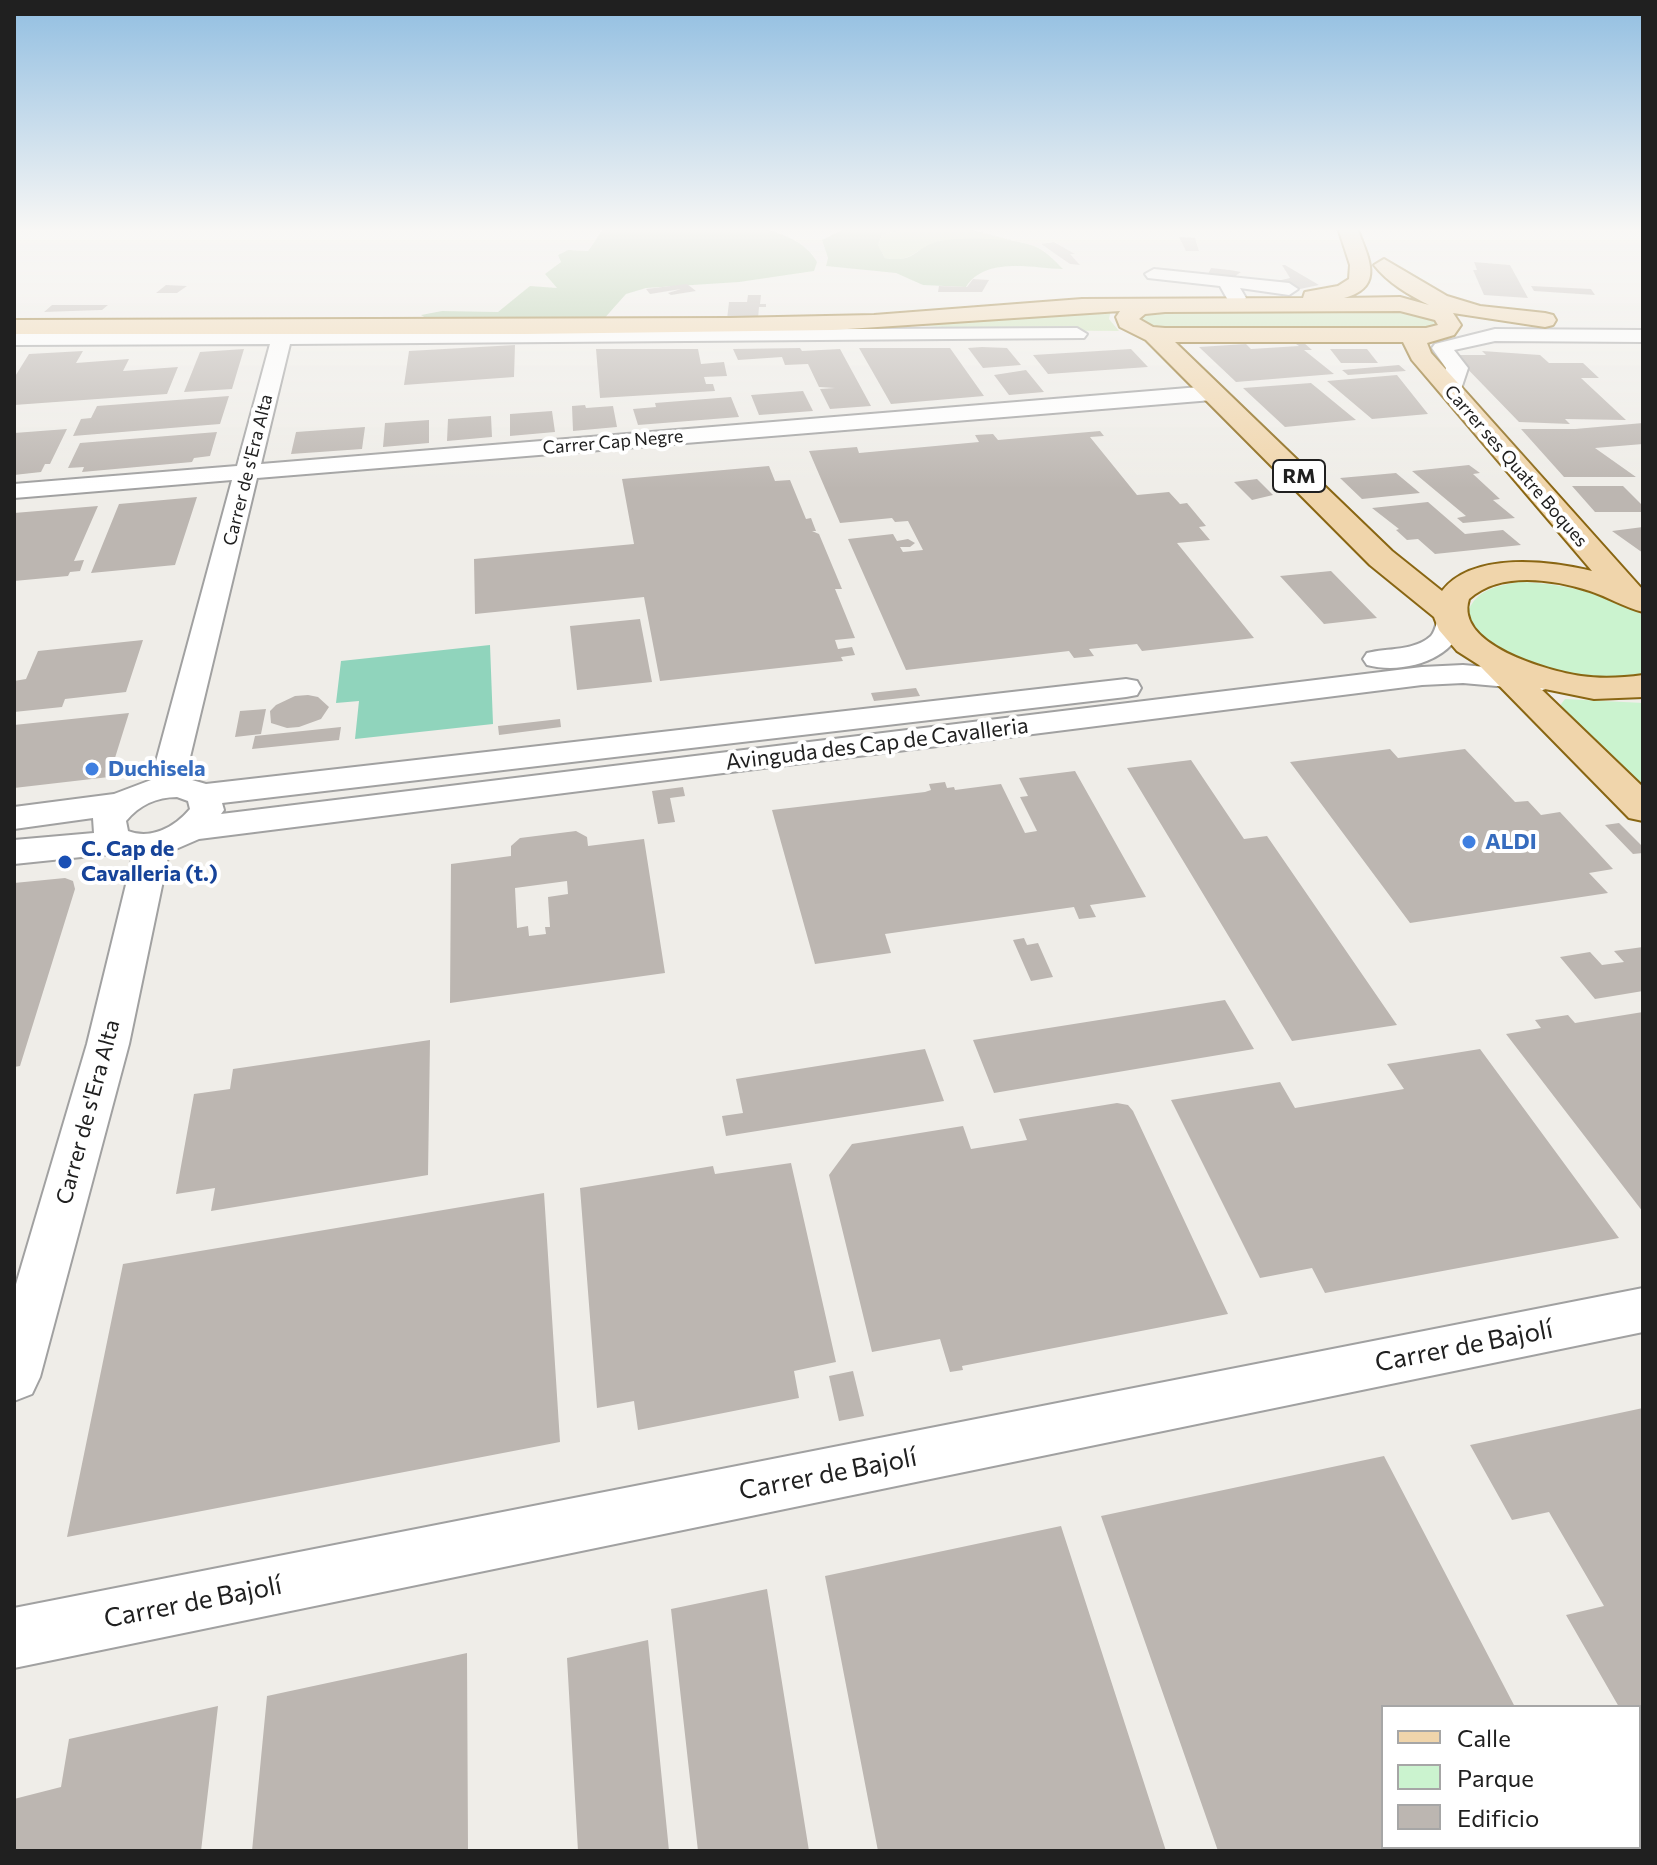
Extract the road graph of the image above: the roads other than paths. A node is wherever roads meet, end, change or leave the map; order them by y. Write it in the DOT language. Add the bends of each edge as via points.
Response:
graph roads {
  1 [pos="947,315"];
  2 [pos="1130,315"];
  3 [pos="1419,315"];
  4 [pos="1425,315"];
  5 [pos="1507,315"];
  6 [pos="1545,320"];
  7 [pos="1431,322"];
  8 [pos="1643,323"];
  9 [pos="731,325"];
  10 [pos="14,327"];
  11 [pos="1077,334"];
  12 [pos="1153,335"];
  13 [pos="1606,336"];
  14 [pos="1643,336"];
  15 [pos="14,339"];
  16 [pos="281,339"];
  17 [pos="1643,359"];
  18 [pos="1451,390"];
  19 [pos="1212,393"];
  20 [pos="248,471"];
  21 [pos="14,491"];
  22 [pos="1636,599"];
  23 [pos="1450,615"];
  24 [pos="1498,667"];
  25 [pos="1643,686"];
  26 [pos="166,787"];
  27 [pos="203,795"];
  28 [pos="122,804"];
  29 [pos="1643,809"];
  30 [pos="14,818"];
  31 [pos="154,839"];
  32 [pos="14,852"];
  33 [pos="1643,1310"];
  34 [pos="14,1377"];
  35 [pos="14,1638"];
  1 -- 9 [label="main road"];
  2 -- 12 [label="main road, RM" via="1128,322"];
  3 -- 7 [label="main road, RM"];
  4 -- 7 [label="main road"];
  5 -- 6 [label="main road"];
  6 -- 7 [label="street"];
  6 -- 8 [label="street"];
  7 -- 8 [label="street" via="1489,327"];
  7 -- 12 [label="main road"];
  7 -- 18 [label="main road, Carrer ses Quatre Boques" via="1416,338 1416,349"];
  9 -- 10 [label="main road"];
  9 -- 11 [label="main road"];
  11 -- 12 [label="main road"];
  11 -- 16 [label="street"];
  12 -- 19 [label="main road, RM"];
  13 -- 14 [label="street"];
  13 -- 17 [label="street"];
  13 -- 18 [label="street" via="1495,335 1456,342 1442,348 1457,368"];
  15 -- 16 [label="street"];
  16 -- 20 [label="street, Carrer de s'Era Alta"];
  18 -- 22 [label="main road, Carrer ses Quatre Boques"];
  19 -- 20 [label="street, Carrer Cap Negre"];
  19 -- 23 [label="main road, RM" via="1381,558"];
  20 -- 21 [label="street, Carrer Cap Negre"];
  20 -- 26 [label="street, Carrer de s'Era Alta"];
  22 -- 23 [label="main road" via="1560,575 1503,573 1463,586 1452,598"];
  23 -- 24 [label="main road, RM" via="1464,638"];
  23 -- 27 [label="street, Avinguda des Cap de Cavalleria" via="1444,640 1413,655"];
  24 -- 25 [label="main road, RM" via="1563,684"];
  24 -- 29 [label="main road, RM"];
  24 -- 31 [label="street, Avinguda des Cap de Cavalleria"];
  26 -- 27 [label="street, Avinguda des Cap de Cavalleria"];
  26 -- 28 [label="street"];
  27 -- 31 [label="street" via="207,810 202,820"];
  28 -- 30 [label="street"];
  28 -- 31 [label="street" via="108,829"];
  31 -- 32 [label="street, Avinguda des Cap de Cavalleria"];
  31 -- 34 [label="street, Carrer de s'Era Alta" via="108,1044"];
  33 -- 35 [label="street, Carrer de Bajolí"];
}
